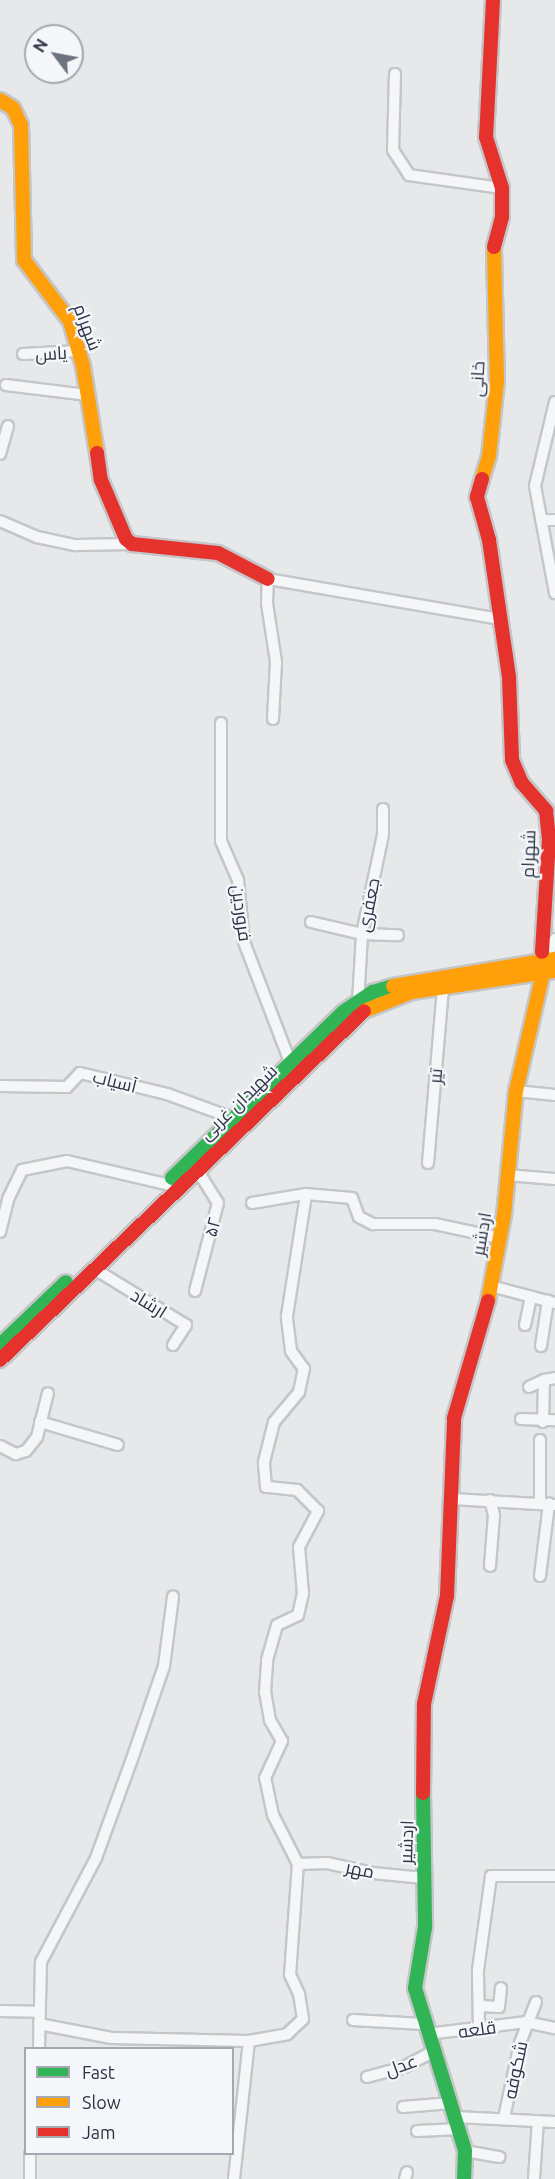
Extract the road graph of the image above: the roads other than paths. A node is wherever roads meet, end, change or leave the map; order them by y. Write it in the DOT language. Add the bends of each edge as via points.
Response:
graph roads {
  1 [pos="491,1"];
  2 [pos="395,74"];
  3 [pos="0,100"];
  4 [pos="502,188"];
  5 [pos="78,351"];
  6 [pos="23,354"];
  7 [pos="6,385"];
  8 [pos="87,394"];
  9 [pos="555,402"];
  10 [pos="8,426"];
  11 [pos="0,454"];
  12 [pos="541,520"];
  13 [pos="555,520"];
  14 [pos="0,521"];
  15 [pos="132,544"];
  16 [pos="268,579"];
  17 [pos="555,593"];
  18 [pos="499,619"];
  19 [pos="273,719"];
  20 [pos="221,723"];
  21 [pos="512,760"];
  22 [pos="383,809"];
  23 [pos="311,922"];
  24 [pos="362,934"];
  25 [pos="398,935"];
  26 [pos="555,939"];
  27 [pos="549,966"];
  28 [pos="443,988"];
  29 [pos="358,1002"];
  30 [pos="290,1062"];
  31 [pos="0,1086"];
  32 [pos="516,1091"];
  33 [pos="555,1095"];
  34 [pos="233,1118"];
  35 [pos="428,1163"];
  36 [pos="196,1168"];
  37 [pos="507,1175"];
  38 [pos="555,1179"];
  39 [pos="166,1184"];
  40 [pos="306,1194"];
  41 [pos="252,1203"];
  42 [pos="0,1232"];
  43 [pos="500,1238"];
  44 [pos="93,1268"];
  45 [pos="491,1286"];
  46 [pos="195,1291"];
  47 [pos="531,1297"];
  48 [pos="551,1302"];
  49 [pos="525,1325"];
  50 [pos="0,1345"];
  51 [pos="173,1345"];
  52 [pos="541,1346"];
  53 [pos="0,1360"];
  54 [pos="550,1379"];
  55 [pos="529,1387"];
  56 [pos="48,1393"];
  57 [pos="521,1419"];
  58 [pos="555,1420"];
  59 [pos="40,1422"];
  60 [pos="543,1422"];
  61 [pos="540,1440"];
  62 [pos="118,1445"];
  63 [pos="0,1446"];
  64 [pos="452,1499"];
  65 [pos="490,1500"];
  66 [pos="548,1504"];
  67 [pos="490,1566"];
  68 [pos="540,1576"];
  69 [pos="173,1598"];
  70 [pos="298,1864"];
  71 [pos="555,1876"];
  72 [pos="423,1878"];
  73 [pos="501,1988"];
  74 [pos="536,2001"];
  75 [pos="480,2006"];
  76 [pos="0,2011"];
  77 [pos="39,2018"];
  78 [pos="353,2020"];
  79 [pos="526,2022"];
  80 [pos="555,2028"];
  81 [pos="425,2029"];
  82 [pos="479,2030"];
  83 [pos="249,2040"];
  84 [pos="39,2047"];
  85 [pos="434,2052"];
  86 [pos="367,2077"];
  87 [pos="451,2103"];
  88 [pos="403,2108"];
  89 [pos="504,2118"];
  90 [pos="538,2121"];
  91 [pos="555,2122"];
  92 [pos="458,2123"];
  93 [pos="417,2131"];
  94 [pos="465,2151"];
  95 [pos="30,2155"];
  96 [pos="499,2157"];
  97 [pos="30,2179"];
  98 [pos="234,2179"];
  99 [pos="464,2179"];
  100 [pos="534,2179"];
  1 -- 4 [label="street, خانی" via="486,137"];
  2 -- 4 [label="street" via="393,150 409,175"];
  3 -- 5 [label="street, شهرام" via="13,108 21,125 24,260 65,312"];
  4 -- 18 [label="street, خانی" via="502,217 494,237 493,261 497,381 489,456 477,497 489,540"];
  5 -- 6 [label="street, یاس"];
  5 -- 8 [label="street, شهرام"];
  7 -- 8 [label="street"];
  8 -- 15 [label="street, شهرام" via="102,480"];
  9 -- 12 [label="street" via="535,486"];
  10 -- 11 [label="street"];
  12 -- 13 [label="street"];
  12 -- 17 [label="street"];
  14 -- 15 [label="street" via="37,537 76,545"];
  15 -- 16 [label="street" via="218,553"];
  16 -- 18 [label="street"];
  16 -- 19 [label="street" via="267,603 276,662"];
  18 -- 21 [label="street, خانی" via="509,677"];
  20 -- 30 [label="street, فروردین" via="221,841 238,880 244,942"];
  21 -- 27 [label="street, شهرام" via="522,783 546,811 549,840 542,936"];
  22 -- 24 [label="street, جعفری" via="383,834"];
  23 -- 24 [label="street"];
  24 -- 25 [label="street"];
  24 -- 29 [label="street, جعفری"];
  26 -- 27 [label="street"];
  27 -- 28 [label="street, شهیدان غربی"];
  27 -- 29 [label="street, شهیدان غربی" via="412,981 373,992"];
  27 -- 32 [label="street, اردشیر"];
  28 -- 35 [label="street, تیر"];
  28 -- 36 [label="street, شهیدان غربی" via="375,1003 351,1019"];
  29 -- 30 [label="street, شهیدان غربی"];
  30 -- 34 [label="street, شهیدان غربی"];
  31 -- 34 [label="street, آسیاب" via="67,1087 80,1073 167,1094"];
  32 -- 33 [label="street"];
  32 -- 37 [label="street, اردشیر"];
  34 -- 39 [label="street, شهیدان غربی"];
  36 -- 44 [label="street, شهیدان غربی"];
  36 -- 46 [label="street, ۵۲" via="218,1203"];
  37 -- 38 [label="street"];
  37 -- 43 [label="street, اردشیر"];
  39 -- 42 [label="street" via="67,1161 22,1170 8,1199"];
  39 -- 50 [label="street, شهیدان غربی"];
  40 -- 41 [label="street"];
  40 -- 43 [label="street" via="352,1198 359,1218 373,1224 435,1224"];
  40 -- 70 [label="street" via="287,1316 291,1351 304,1369 299,1392 274,1422 264,1462 266,1487 297,1490 318,1511 299,1547 303,1594 298,1615 277,1625 267,1660 265,1692 270,1720 282,1741 265,1778 273,1815"];
  43 -- 45 [label="street, اردشیر"];
  44 -- 51 [label="street, ارشاد" via="186,1325"];
  44 -- 53 [label="street, شهیدان غربی"];
  45 -- 47 [label="street"];
  45 -- 64 [label="street, اردشیر" via="454,1418"];
  47 -- 48 [label="street"];
  47 -- 49 [label="street"];
  48 -- 52 [label="street"];
  54 -- 55 [label="street"];
  54 -- 60 [label="street"];
  56 -- 59 [label="street"];
  57 -- 60 [label="street"];
  58 -- 60 [label="street"];
  59 -- 62 [label="street"];
  59 -- 63 [label="street" via="37,1437 26,1450 16,1454"];
  61 -- 66 [label="street"];
  64 -- 65 [label="street"];
  64 -- 72 [label="street, اردشیر" via="445,1615 424,1704"];
  65 -- 66 [label="street"];
  65 -- 67 [label="street" via="494,1515"];
  66 -- 68 [label="street"];
  69 -- 77 [label="street" via="164,1666 128,1770 96,1858 41,1962"];
  70 -- 72 [label="street, مهر" via="327,1863"];
  70 -- 83 [label="street" via="290,1975 299,1994 303,2019 287,2034"];
  71 -- 75 [label="street" via="491,1876 478,1970"];
  72 -- 81 [label="street, اردشیر" via="425,1927 415,1988"];
  73 -- 75 [label="street" via="499,2007"];
  74 -- 79 [label="street, شکوفه"];
  75 -- 82 [label="street"];
  76 -- 77 [label="street"];
  77 -- 83 [label="street" via="112,2038"];
  77 -- 84 [label="street"];
  78 -- 81 [label="street, قلعه"];
  79 -- 80 [label="street"];
  79 -- 82 [label="street, قلعه"];
  79 -- 89 [label="street, شکوفه"];
  81 -- 82 [label="street, قلعه"];
  81 -- 85 [label="street, اردشیر"];
  83 -- 98 [label="street"];
  85 -- 86 [label="street, عدل" via="404,2067"];
  85 -- 87 [label="street, اردشیر"];
  87 -- 88 [label="street"];
  87 -- 92 [label="street, اردشیر"];
  89 -- 90 [label="street"];
  89 -- 92 [label="street"];
  90 -- 91 [label="street"];
  90 -- 100 [label="street"];
  92 -- 93 [label="street"];
  92 -- 94 [label="street, اردشیر"];
  94 -- 96 [label="street"];
  94 -- 99 [label="street, اردشیر"];
  95 -- 97 [label="street"];
}
